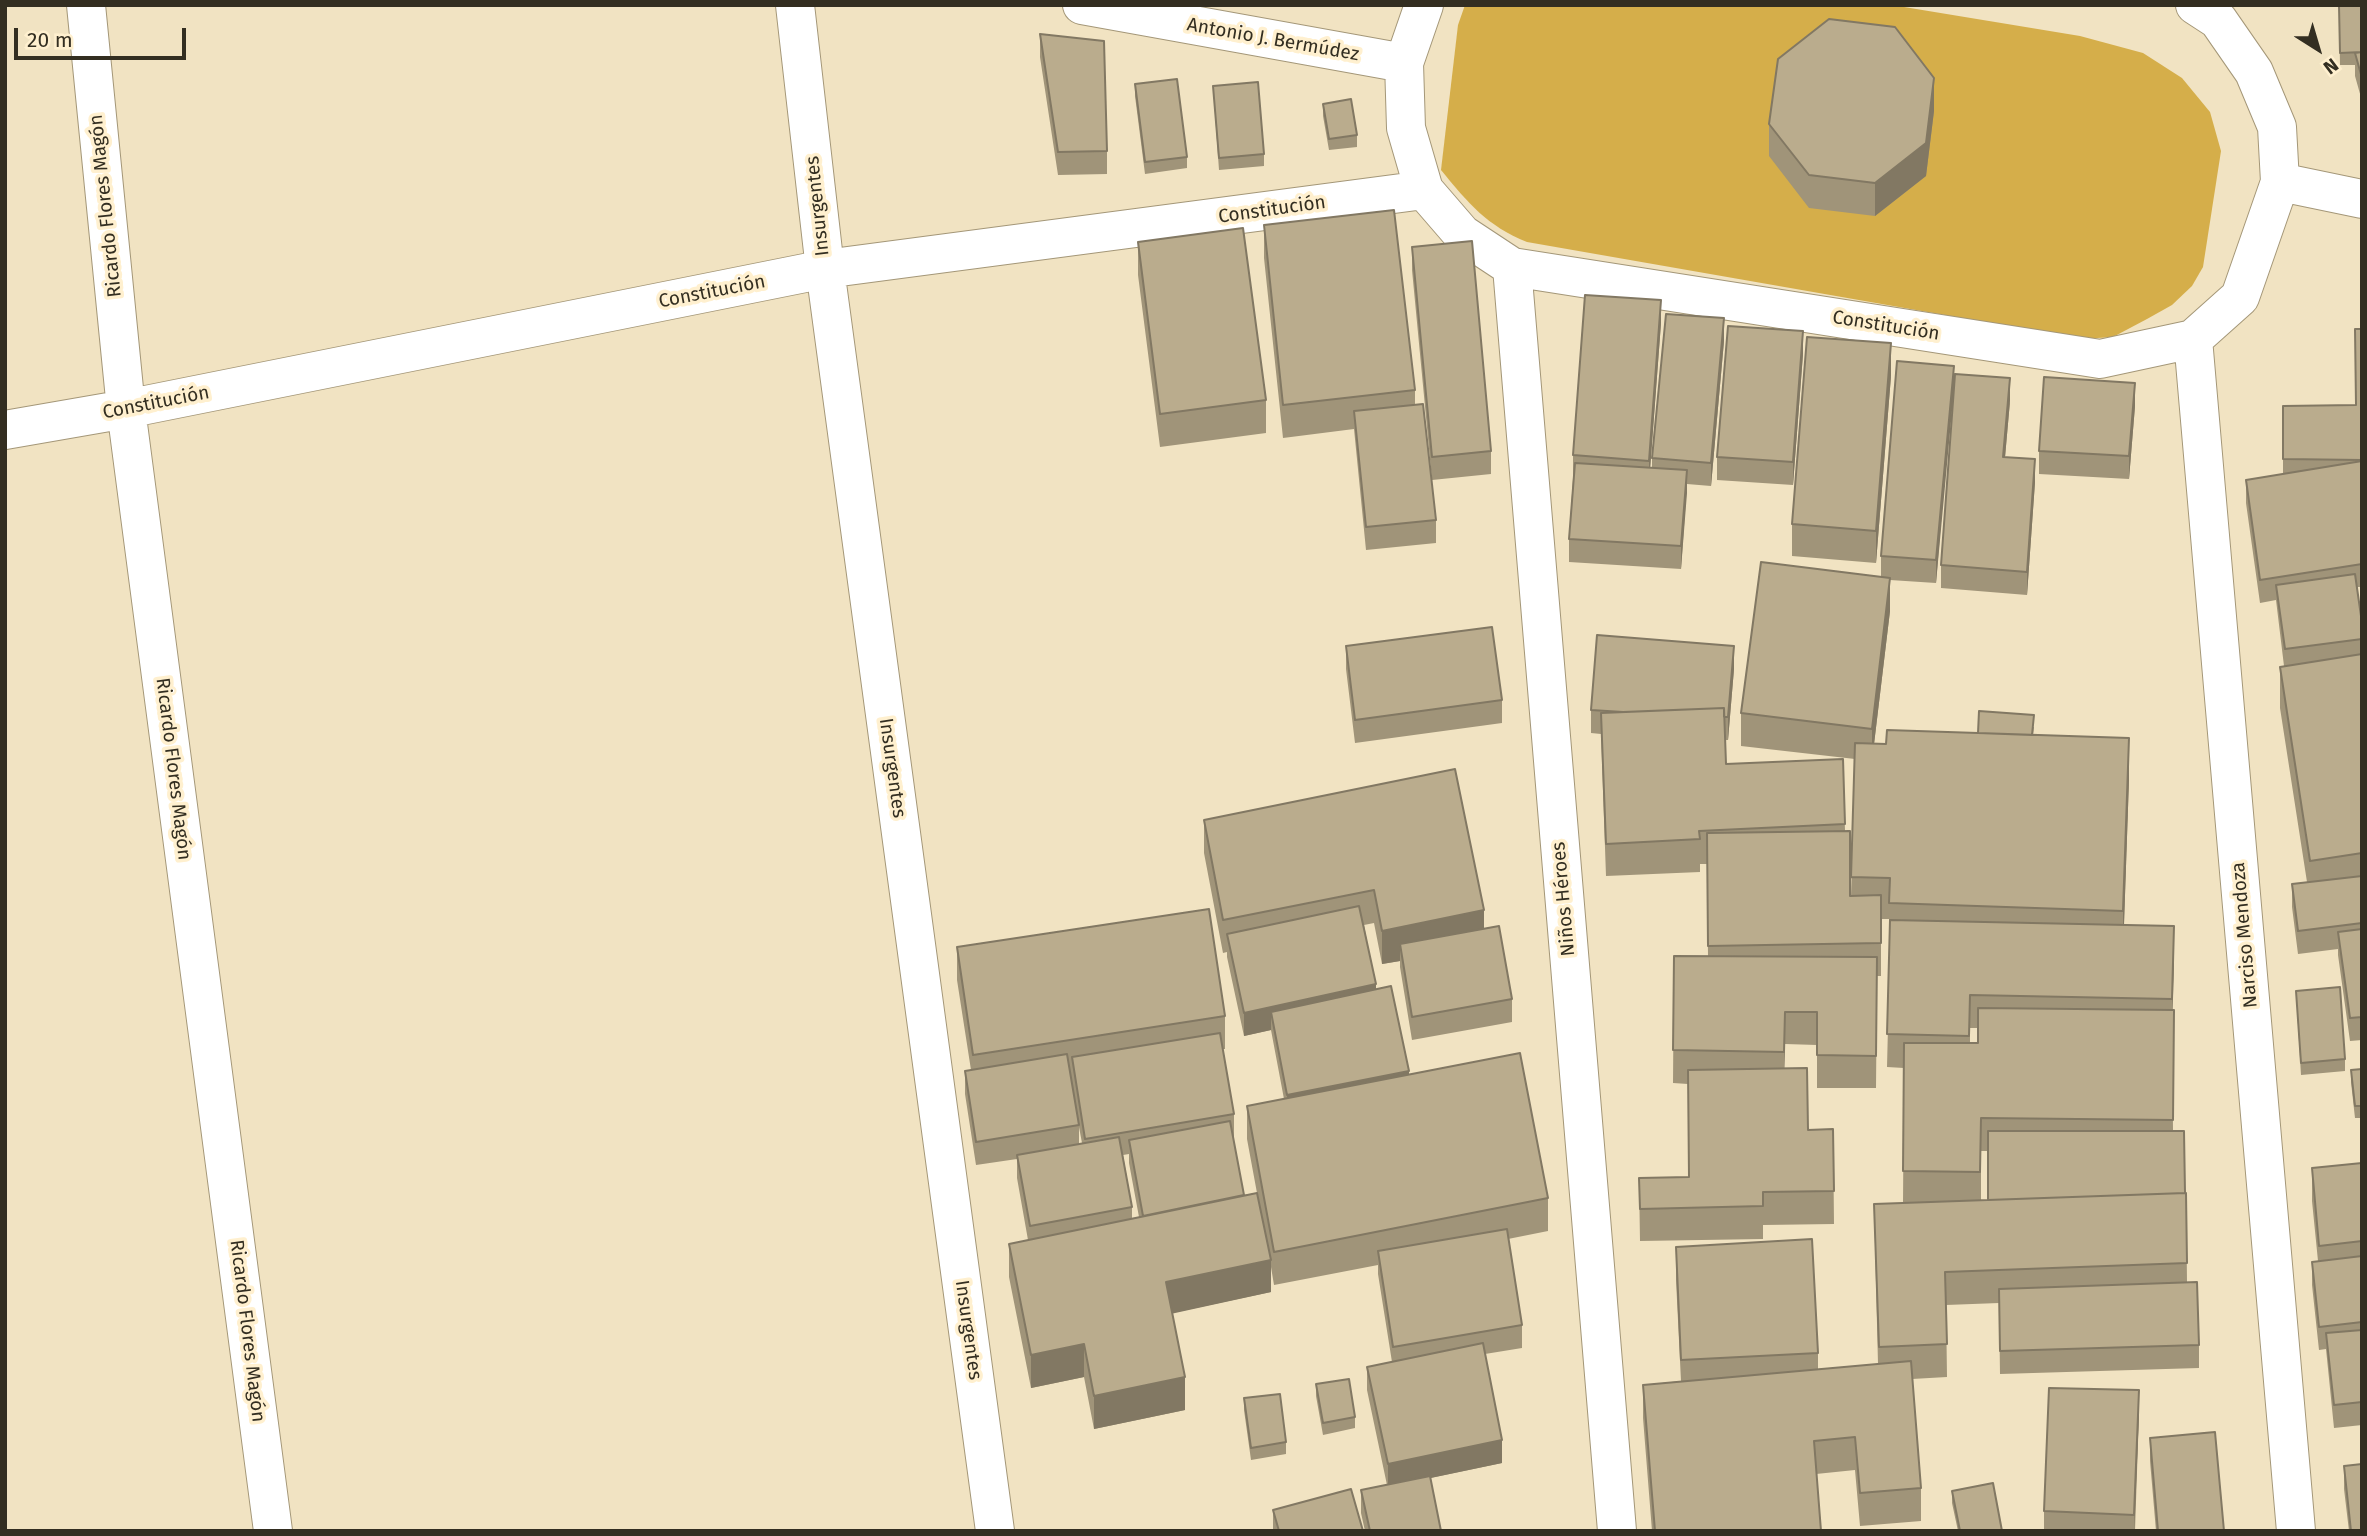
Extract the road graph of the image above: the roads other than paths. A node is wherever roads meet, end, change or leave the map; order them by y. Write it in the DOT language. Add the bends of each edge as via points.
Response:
graph roads {
  1 [pos="86,5"];
  2 [pos="795,5"];
  3 [pos="1082,5"];
  4 [pos="1424,5"];
  5 [pos="2218,10"];
  6 [pos="1404,64"];
  7 [pos="2280,182"];
  8 [pos="1424,190"];
  9 [pos="2362,200"];
  10 [pos="1512,267"];
  11 [pos="825,269"];
  12 [pos="2193,338"];
  13 [pos="126,409"];
  14 [pos="5,430"];
  15 [pos="273,1531"];
  16 [pos="995,1531"];
  17 [pos="1617,1531"];
  18 [pos="2296,1531"];
  1 -- 13 [label="street, Ricardo Flores Magón"];
  2 -- 11 [label="street, Insurgentes"];
  3 -- 6 [label="street, Antonio J. Bermúdez"];
  4 -- 6 [label="street"];
  5 -- 7 [label="street" via="2254,72 2277,127"];
  6 -- 8 [label="street, Constitución" via="1406,128"];
  7 -- 9 [label="street"];
  7 -- 12 [label="street, Constitución" via="2240,297"];
  8 -- 10 [label="street, Constitución" via="1462,234"];
  8 -- 11 [label="street, Constitución"];
  10 -- 12 [label="street, Constitución" via="2100,359"];
  10 -- 17 [label="street, Niños Héroes"];
  11 -- 13 [label="street, Constitución"];
  11 -- 16 [label="street, Insurgentes"];
  12 -- 18 [label="street, Narciso Mendoza"];
  13 -- 14 [label="street, Constitución"];
  13 -- 15 [label="street, Ricardo Flores Magón"];
}
